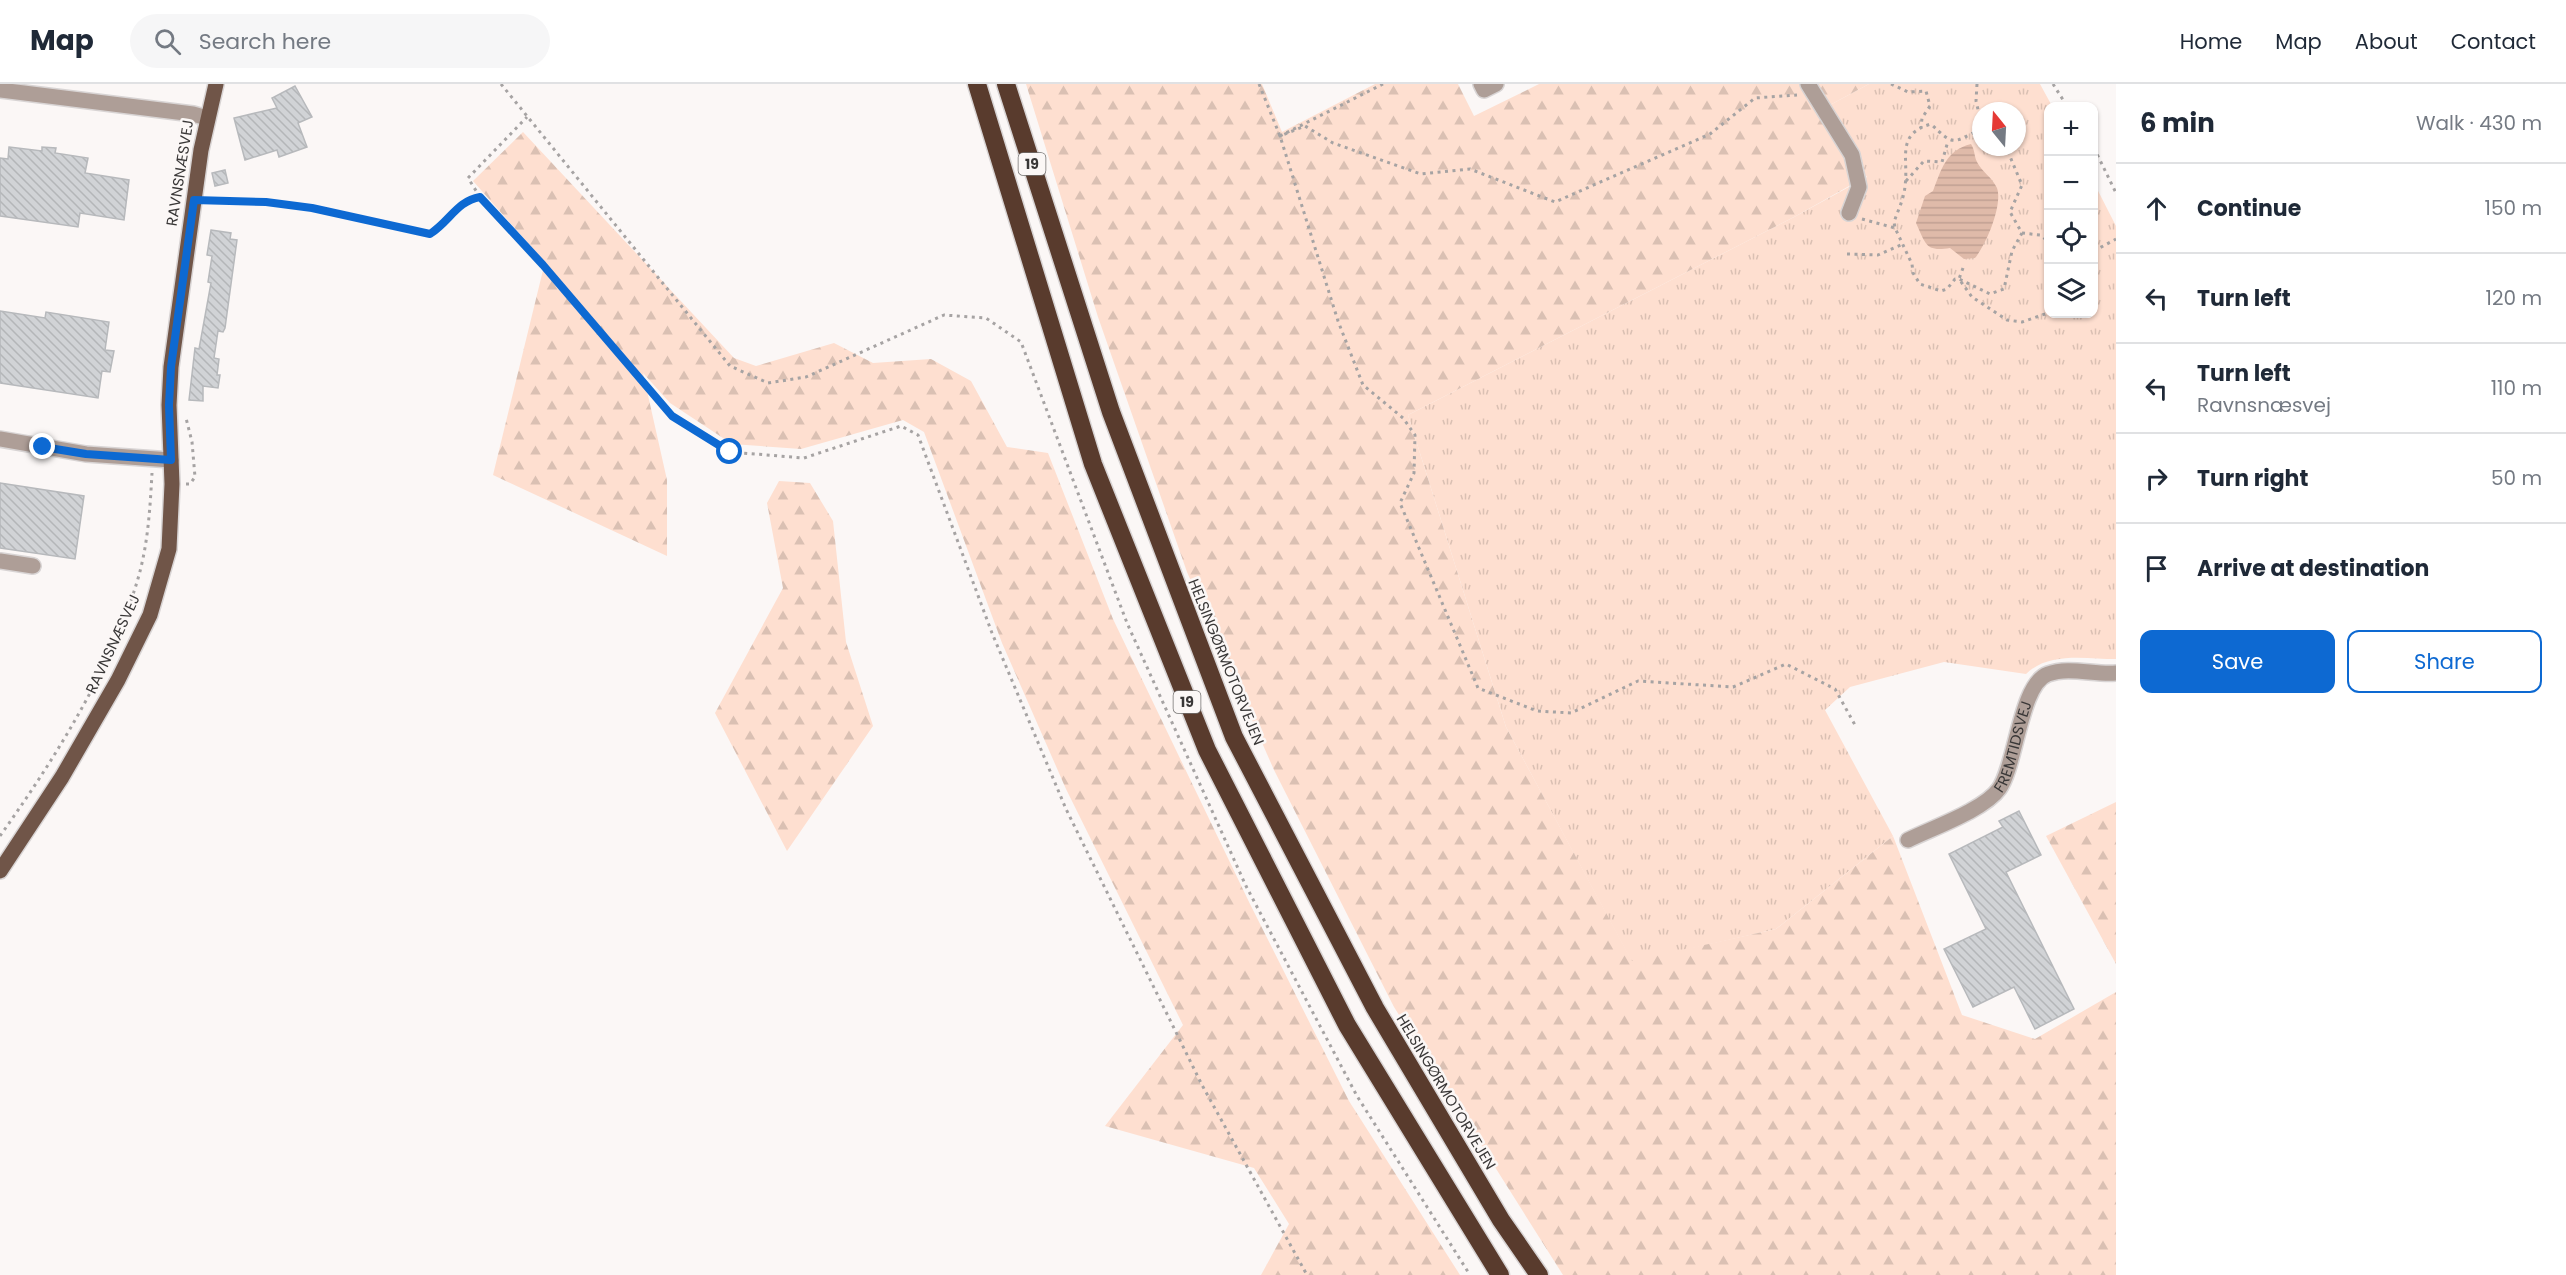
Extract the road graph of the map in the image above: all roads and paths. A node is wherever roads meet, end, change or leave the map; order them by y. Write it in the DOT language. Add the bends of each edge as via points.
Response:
graph roads {
  1 [pos="216,84"];
  2 [pos="501,84"];
  3 [pos="977,84"];
  4 [pos="1006,84"];
  5 [pos="1259,84"];
  6 [pos="1383,84"];
  7 [pos="1481,84"];
  8 [pos="1496,84"];
  9 [pos="1892,84"];
  10 [pos="1977,84"];
  11 [pos="2053,84"];
  12 [pos="1811,89"];
  13 [pos="0,90"];
  14 [pos="52,90"];
  15 [pos="1976,102"];
  16 [pos="2064,102"];
  17 [pos="527,117"];
  18 [pos="207,118"];
  19 [pos="1921,128"];
  20 [pos="1972,134"];
  21 [pos="1280,136"];
  22 [pos="1948,141"];
  23 [pos="2010,156"];
  24 [pos="2098,156"];
  25 [pos="1906,181"];
  26 [pos="2116,193"];
  27 [pos="480,197"];
  28 [pos="194,200"];
  29 [pos="1855,216"];
  30 [pos="1895,228"];
  31 [pos="2022,233"];
  32 [pos="2044,238"];
  33 [pos="2116,239"];
  34 [pos="1903,243"];
  35 [pos="2098,249"];
  36 [pos="1847,254"];
  37 [pos="1963,268"];
  38 [pos="1959,279"];
  39 [pos="2044,315"];
  40 [pos="0,439"];
  41 [pos="171,460"];
  42 [pos="152,482"];
  43 [pos="0,561"];
  44 [pos="33,566"];
  45 [pos="2116,674"];
  46 [pos="1855,725"];
  47 [pos="0,836"];
  48 [pos="1908,840"];
  49 [pos="0,871"];
  50 [pos="1307,1275"];
  51 [pos="1470,1275"];
  52 [pos="1500,1275"];
  53 [pos="1539,1275"];
  1 -- 18 [label="main road, RAVNSNÆSVEJ"];
  2 -- 17 [label="path"];
  3 -- 52 [label="highway, 19" via="1093,464 1207,750 1347,1025"];
  4 -- 53 [label="highway, HELSINGØRMOTORVEJEN / 19" via="1111,412 1234,737 1375,1008 1501,1220"];
  5 -- 21 [label="path"];
  6 -- 21 [label="path"];
  7 -- 8 [label="street" via="1484,90"];
  9 -- 19 [label="path" via="1908,92 1926,91 1930,106"];
  10 -- 15 [label="path"];
  11 -- 16 [label="path"];
  12 -- 21 [label="path" via="1755,98 1710,134 1555,202 1470,169 1421,174 1333,143 1305,126"];
  12 -- 29 [label="street" via="1852,156 1859,187"];
  13 -- 14 [label="street"];
  14 -- 18 [label="street"];
  17 -- 27 [label="path" via="468,178"];
  17 -- 51 [label="path" via="730,366 768,383 806,377 944,315 986,318 1021,342 1128,623 1246,886 1357,1096"];
  18 -- 28 [label="main road, RAVNSNÆSVEJ"];
  19 -- 22 [label="path" via="1931,124"];
  19 -- 25 [label="path" via="1905,147"];
  20 -- 22 [label="path" via="1955,142"];
  21 -- 46 [label="path" via="1338,321 1363,386 1403,418 1415,435 1414,473 1400,503 1478,688 1538,711 1571,713 1638,681 1734,687 1786,664 1835,689"];
  22 -- 25 [label="path" via="1942,162 1924,161"];
  23 -- 31 [label="path" via="2022,185 2010,212"];
  24 -- 26 [label="path"];
  25 -- 30 [label="path"];
  27 -- 28 [label="path" via="467,200 430,234 312,208"];
  27 -- 50 [label="path" via="672,416 730,452 804,458 901,426 918,435 992,633 1066,809 1202,1085"];
  28 -- 41 [label="main road, RAVNSNÆSVEJ" via="171,367"];
  29 -- 30 [label="path"];
  30 -- 34 [label="path"];
  31 -- 32 [label="path"];
  31 -- 38 [label="path" via="2012,251 2004,289 1990,294"];
  33 -- 35 [label="path"];
  34 -- 36 [label="path" via="1878,255"];
  34 -- 38 [label="path" via="1920,284 1941,291"];
  37 -- 38 [label="path"];
  38 -- 39 [label="path" via="1972,297 2007,320 2022,322"];
  40 -- 41 [label="street" via="86,454"];
  41 -- 49 [label="main road, RAVNSNÆSVEJ" via="169,549 150,615 62,777"];
  42 -- 47 [label="path" via="149,524 137,581 114,644 74,719"];
  43 -- 44 [label="street"];
  45 -- 48 [label="street, FREMTIDSVEJ" via="2067,670 2046,674 2032,687 2000,789 1985,803"];
}
